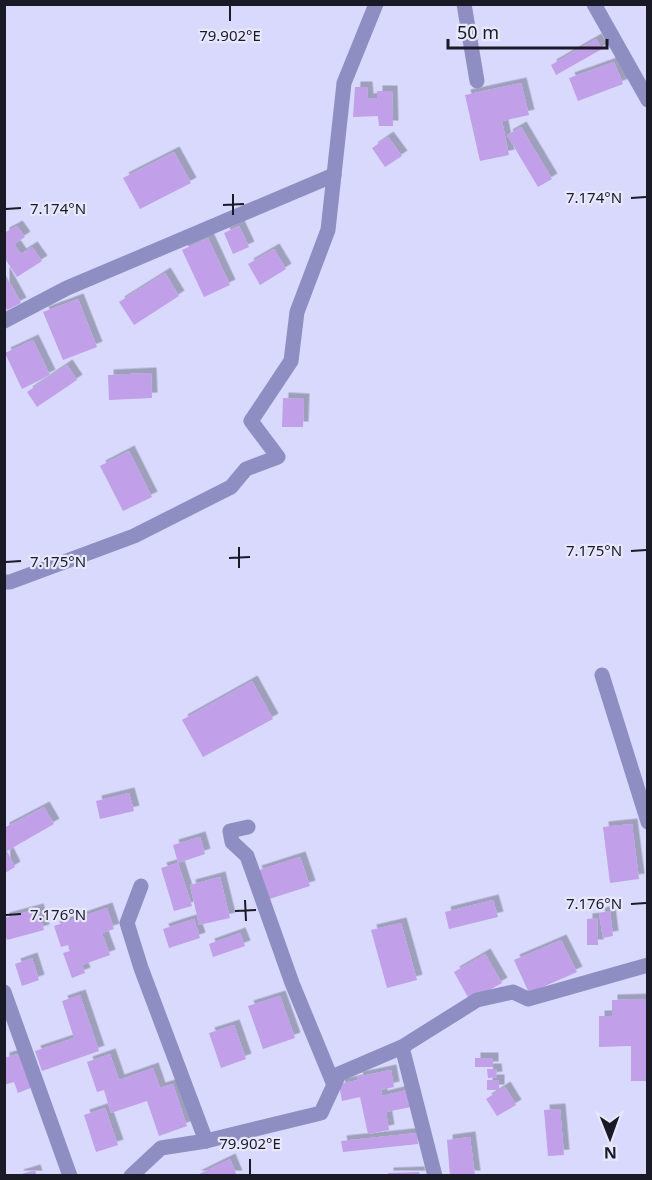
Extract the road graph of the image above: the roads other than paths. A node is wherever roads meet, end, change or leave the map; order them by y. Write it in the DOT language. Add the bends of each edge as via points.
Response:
graph roads {
  1 [pos="376,4"];
  2 [pos="464,4"];
  3 [pos="594,4"];
  4 [pos="477,81"];
  5 [pos="648,100"];
  6 [pos="334,175"];
  7 [pos="4,321"];
  8 [pos="4,582"];
  9 [pos="602,675"];
  10 [pos="648,822"];
  11 [pos="248,827"];
  12 [pos="141,886"];
  13 [pos="648,964"];
  14 [pos="4,993"];
  15 [pos="402,1047"];
  16 [pos="334,1085"];
  17 [pos="206,1141"];
  18 [pos="70,1176"];
  19 [pos="130,1176"];
  20 [pos="435,1176"];
  1 -- 6 [label="street" via="344,83"];
  2 -- 4 [label="street"];
  3 -- 5 [label="street"];
  6 -- 7 [label="street" via="67,288"];
  6 -- 8 [label="street" via="328,230 297,312 291,361 251,421 278,457 246,469 231,487 134,536"];
  9 -- 10 [label="street"];
  11 -- 16 [label="street" via="230,831 232,842 247,856 292,983"];
  12 -- 17 [label="street" via="128,923"];
  13 -- 15 [label="street" via="528,999 513,992 477,1000"];
  14 -- 18 [label="street"];
  15 -- 16 [label="street" via="339,1074"];
  15 -- 20 [label="street"];
  16 -- 17 [label="street" via="321,1113"];
  17 -- 19 [label="street" via="161,1148"];
}
